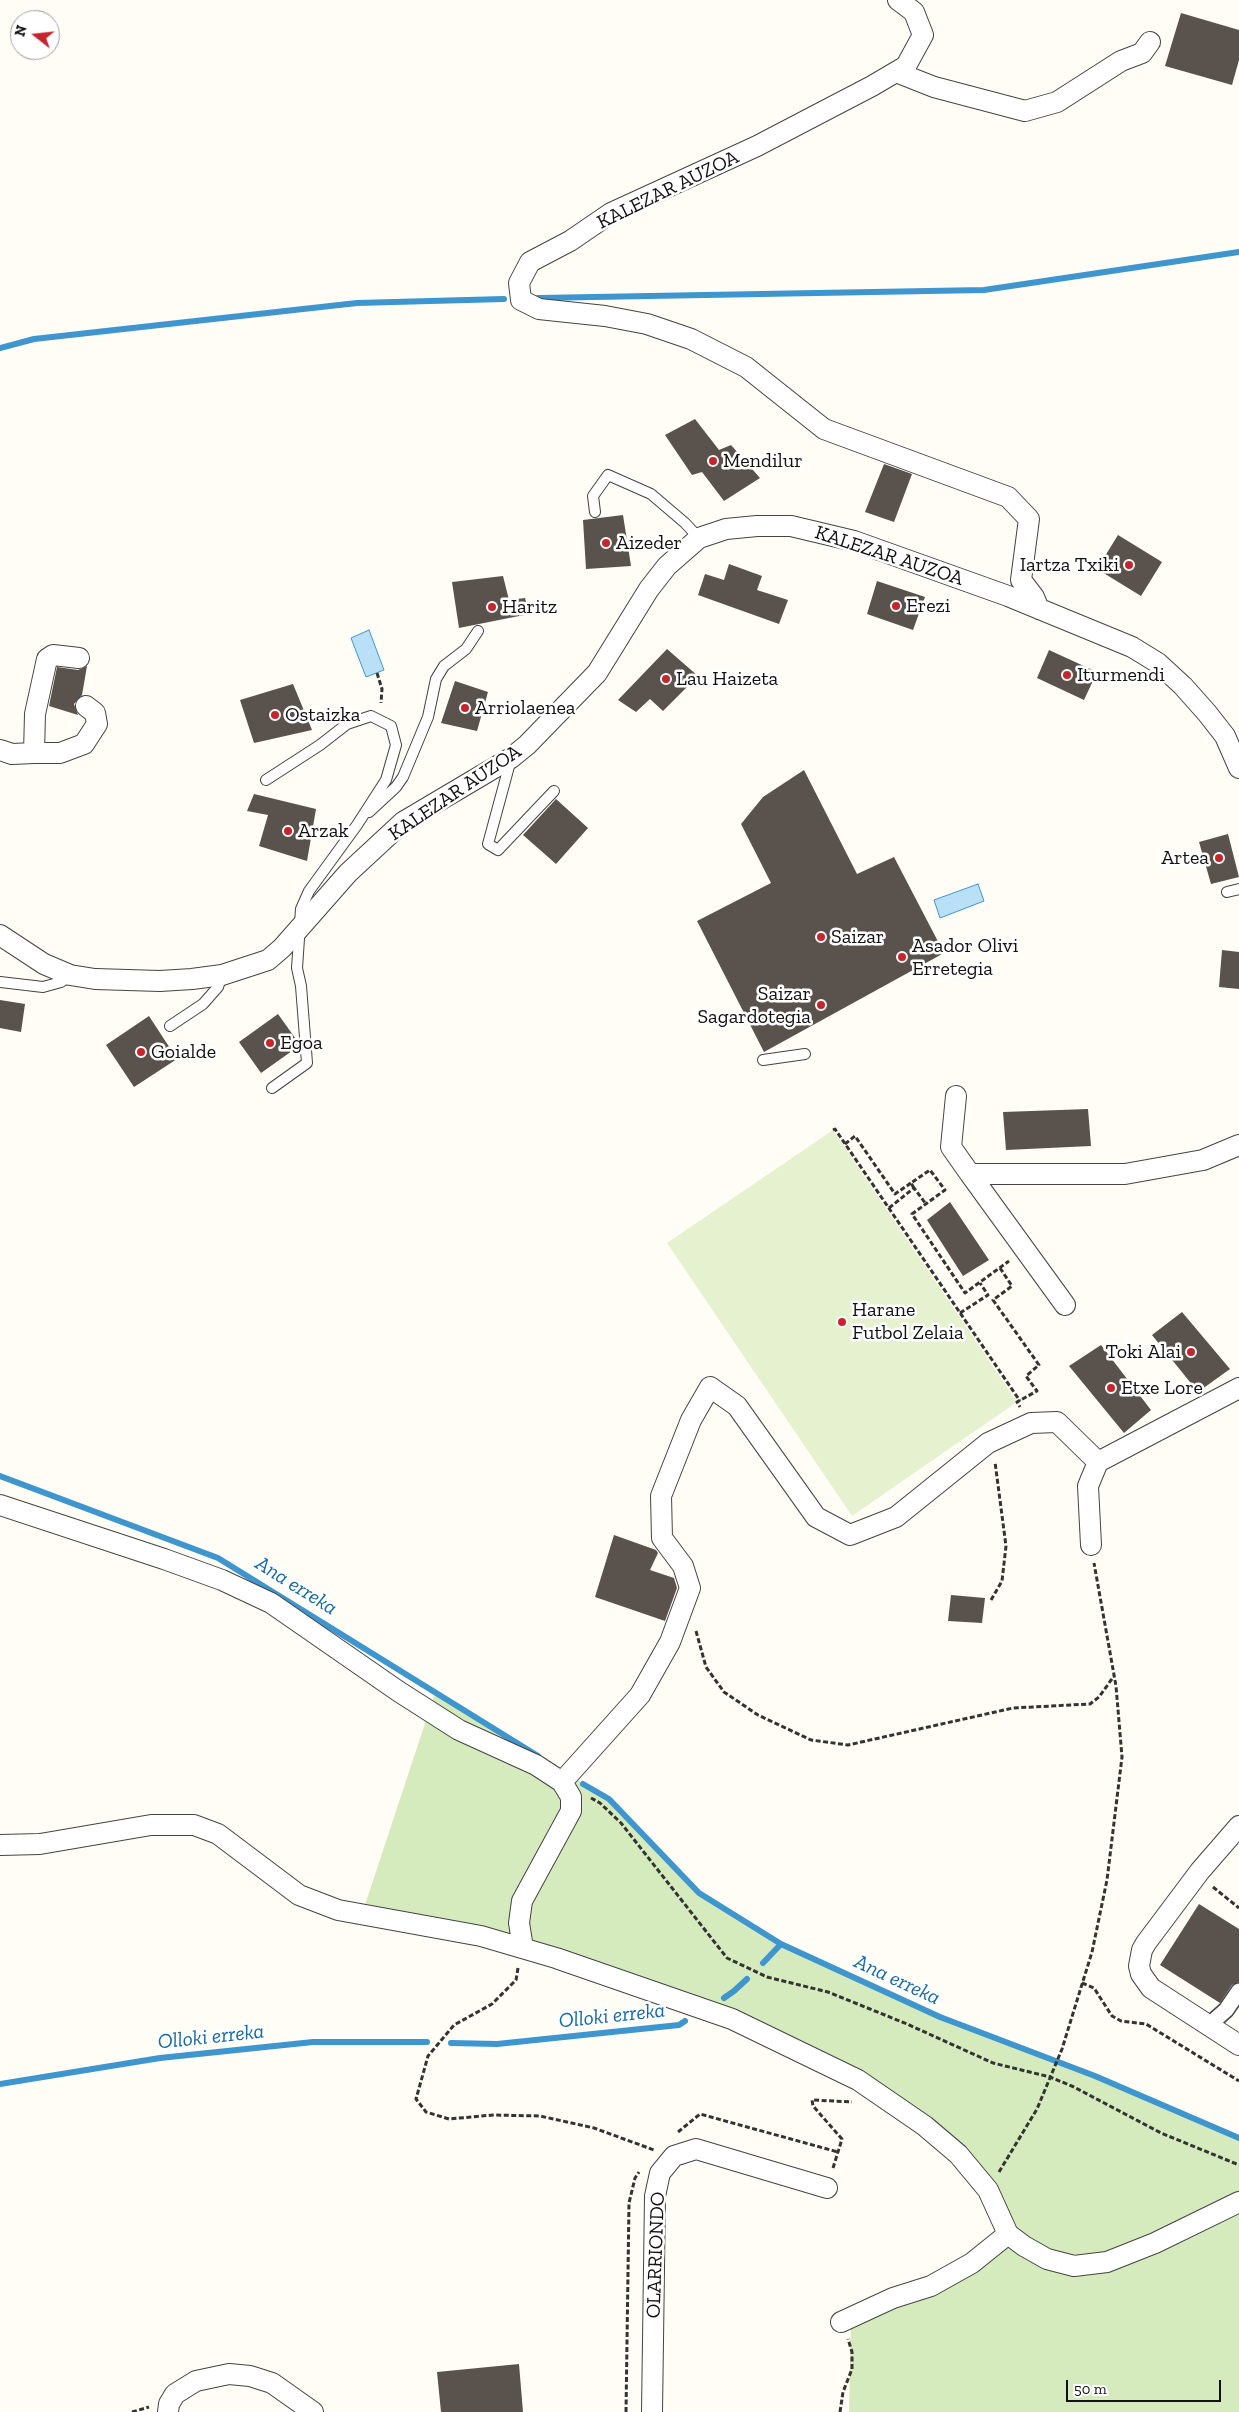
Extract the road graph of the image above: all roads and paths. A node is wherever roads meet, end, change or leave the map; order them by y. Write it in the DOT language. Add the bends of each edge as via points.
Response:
graph roads {
  1 [pos="898,0"];
  2 [pos="1150,42"];
  3 [pos="896,72"];
  4 [pos="596,512"];
  5 [pos="699,538"];
  6 [pos="1039,610"];
  7 [pos="478,631"];
  8 [pos="79,658"];
  9 [pos="377,673"];
  10 [pos="86,706"];
  11 [pos="375,718"];
  12 [pos="0,750"];
  13 [pos="34,754"];
  14 [pos="1237,756"];
  15 [pos="512,758"];
  16 [pos="266,780"];
  17 [pos="554,791"];
  18 [pos="360,819"];
  19 [pos="1239,889"];
  20 [pos="1227,892"];
  21 [pos="298,931"];
  22 [pos="0,935"];
  23 [pos="222,974"];
  24 [pos="70,975"];
  25 [pos="0,982"];
  26 [pos="170,1026"];
  27 [pos="805,1054"];
  28 [pos="763,1060"];
  29 [pos="272,1088"];
  30 [pos="956,1096"];
  31 [pos="833,1130"];
  32 [pos="845,1144"];
  33 [pos="1239,1145"];
  34 [pos="970,1174"];
  35 [pos="943,1176"];
  36 [pos="938,1180"];
  37 [pos="911,1183"];
  38 [pos="914,1188"];
  39 [pos="926,1204"];
  40 [pos="889,1208"];
  41 [pos="1012,1259"];
  42 [pos="1000,1268"];
  43 [pos="980,1283"];
  44 [pos="1065,1305"];
  45 [pos="960,1313"];
  46 [pos="1239,1388"];
  47 [pos="1020,1400"];
  48 [pos="1031,1423"];
  49 [pos="991,1442"];
  50 [pos="1098,1462"];
  51 [pos="0,1505"];
  52 [pos="1091,1545"];
  53 [pos="991,1600"];
  54 [pos="695,1623"];
  55 [pos="1114,1675"];
  56 [pos="562,1782"];
  57 [pos="1239,1826"];
  58 [pos="0,1845"];
  59 [pos="1197,1875"];
  60 [pos="1239,1908"];
  61 [pos="523,1948"];
  62 [pos="1082,1983"];
  63 [pos="1239,1991"];
  64 [pos="1209,2025"];
  65 [pos="1239,2045"];
  66 [pos="1051,2076"];
  67 [pos="1239,2081"];
  68 [pos="878,2094"];
  69 [pos="677,2132"];
  70 [pos="662,2145"];
  71 [pos="654,2151"];
  72 [pos="838,2152"];
  73 [pos="658,2154"];
  74 [pos="650,2157"];
  75 [pos="1239,2165"];
  76 [pos="640,2171"];
  77 [pos="827,2188"];
  78 [pos="988,2190"];
  79 [pos="1239,2202"];
  80 [pos="1008,2234"];
  81 [pos="841,2322"];
  82 [pos="652,2405"];
  83 [pos="168,2412"];
  84 [pos="313,2412"];
  85 [pos="626,2412"];
  86 [pos="840,2412"];
  1 -- 3 [label="street, KALEZAR AUZOA" via="914,12 924,36 906,66"];
  2 -- 3 [label="street" via="1142,53 1121,61 1057,102 1025,111 934,87"];
  3 -- 6 [label="street, KALEZAR AUZOA" via="749,150 610,214 570,241 530,262 519,283 521,300 539,310 605,316 646,324 691,339 746,367 824,428 1008,497 1029,519 1021,580"];
  4 -- 5 [label="lane" via="593,496 608,475 651,494"];
  5 -- 6 [label="street, KALEZAR AUZOA" via="726,529 757,526 791,526 817,531 854,541"];
  5 -- 15 [label="street, KALEZAR AUZOA" via="667,566 649,589 597,674"];
  6 -- 14 [label="street, KALEZAR AUZOA" via="1132,648 1158,663 1207,712"];
  7 -- 18 [label="lane" via="474,640 444,666 436,679 428,718 403,777"];
  8 -- 13 [label="street" via="53,654 46,659 35,714"];
  9 -- 11 [label="path" via="382,689"];
  10 -- 13 [label="street" via="96,713 97,724 84,744 60,753"];
  11 -- 16 [label="lane" via="371,716 347,724"];
  11 -- 18 [label="lane" via="391,726 396,745 386,780"];
  12 -- 13 [label="street" via="12,754"];
  15 -- 17 [label="lane" via="488,844 498,850"];
  15 -- 21 [label="street, KALEZAR AUZOA" via="403,822 348,873"];
  18 -- 21 [label="lane" via="309,891 301,909"];
  19 -- 20 [label="lane"];
  21 -- 23 [label="street, KALEZAR AUZOA" via="268,960"];
  21 -- 29 [label="lane" via="297,968 307,1063"];
  22 -- 24 [label="street, KALEZAR AUZOA" via="44,964"];
  23 -- 24 [label="street, KALEZAR AUZOA" via="160,981"];
  23 -- 26 [label="lane" via="218,987 203,1004"];
  24 -- 25 [label="lane" via="43,987"];
  27 -- 28 [label="lane"];
  30 -- 34 [label="street" via="951,1147"];
  31 -- 32 [label="path"];
  32 -- 37 [label="path" via="855,1136 895,1194"];
  32 -- 40 [label="path"];
  33 -- 34 [label="street" via="1203,1160 1125,1174"];
  34 -- 44 [label="street"];
  35 -- 36 [label="path"];
  36 -- 37 [label="path" via="930,1170"];
  36 -- 39 [label="path" via="945,1190"];
  37 -- 38 [label="path"];
  38 -- 39 [label="path"];
  38 -- 40 [label="path"];
  39 -- 43 [label="path" via="912,1214 960,1286 965,1293"];
  40 -- 45 [label="path"];
  41 -- 42 [label="path"];
  42 -- 43 [label="path"];
  42 -- 47 [label="path" via="1012,1286 993,1300 1039,1366 1026,1376 1036,1391"];
  43 -- 45 [label="path" via="988,1295"];
  45 -- 47 [label="path"];
  46 -- 50 [label="street"];
  47 -- 48 [label="path" via="1017,1402"];
  48 -- 49 [label="street"];
  48 -- 50 [label="street" via="1057,1422"];
  49 -- 53 [label="path" via="999,1477 1006,1546 1002,1581"];
  49 -- 56 [label="street" via="896,1517 850,1535 816,1517 737,1406 710,1387 690,1420 660,1496 662,1538 683,1566 690,1588 670,1642 640,1695"];
  50 -- 52 [label="street" via="1088,1486"];
  51 -- 56 [label="street" via="164,1559 222,1580 271,1603 459,1730 536,1765"];
  52 -- 55 [label="path"];
  54 -- 55 [label="path" via="706,1668 724,1692 758,1715 811,1740 848,1745 1013,1708 1090,1704"];
  55 -- 62 [label="path" via="1122,1756 1108,1880"];
  56 -- 61 [label="street" via="571,1797 571,1810 522,1901 519,1923"];
  56 -- 66 [label="path" via="600,1803 621,1824 727,1958 767,1977 828,1992 993,2063"];
  57 -- 59 [label="street"];
  58 -- 61 [label="street" via="40,1844 151,1825 194,1825 218,1834 298,1895 338,1910 481,1936"];
  59 -- 60 [label="path"];
  59 -- 64 [label="street" via="1146,1943 1139,1966 1151,1988"];
  61 -- 68 [label="street" via="732,2019 858,2080"];
  61 -- 71 [label="path" via="516,1980 492,2004 454,2025 428,2056 416,2098 426,2112 449,2119 493,2115 540,2116 594,2128 651,2147"];
  62 -- 66 [label="path"];
  62 -- 67 [label="path" via="1094,1988 1112,2016 1121,2021 1146,2024"];
  63 -- 64 [label="street" via="1226,2010"];
  64 -- 65 [label="street"];
  66 -- 75 [label="path" via="1162,2132"];
  66 -- 78 [label="path" via="1037,2109"];
  68 -- 72 [label="path" via="871,2103 812,2100 813,2106 842,2139"];
  68 -- 78 [label="street" via="925,2126 958,2154"];
  69 -- 72 [label="path" via="700,2114"];
  70 -- 71 [label="path"];
  71 -- 73 [label="path"];
  71 -- 74 [label="path"];
  72 -- 77 [label="path"];
  76 -- 85 [label="path" via="629,2203"];
  77 -- 82 [label="street, OLARRIONDO" via="696,2149 674,2156 660,2173 655,2196"];
  78 -- 80 [label="street"];
  79 -- 80 [label="street" via="1155,2243 1107,2262 1074,2266 1047,2259"];
  80 -- 81 [label="street" via="972,2263 931,2286 892,2298"];
  81 -- 86 [label="path" via="852,2352 852,2369"];
  83 -- 84 [label="street" via="175,2394 196,2381 229,2374 272,2383"];
}
